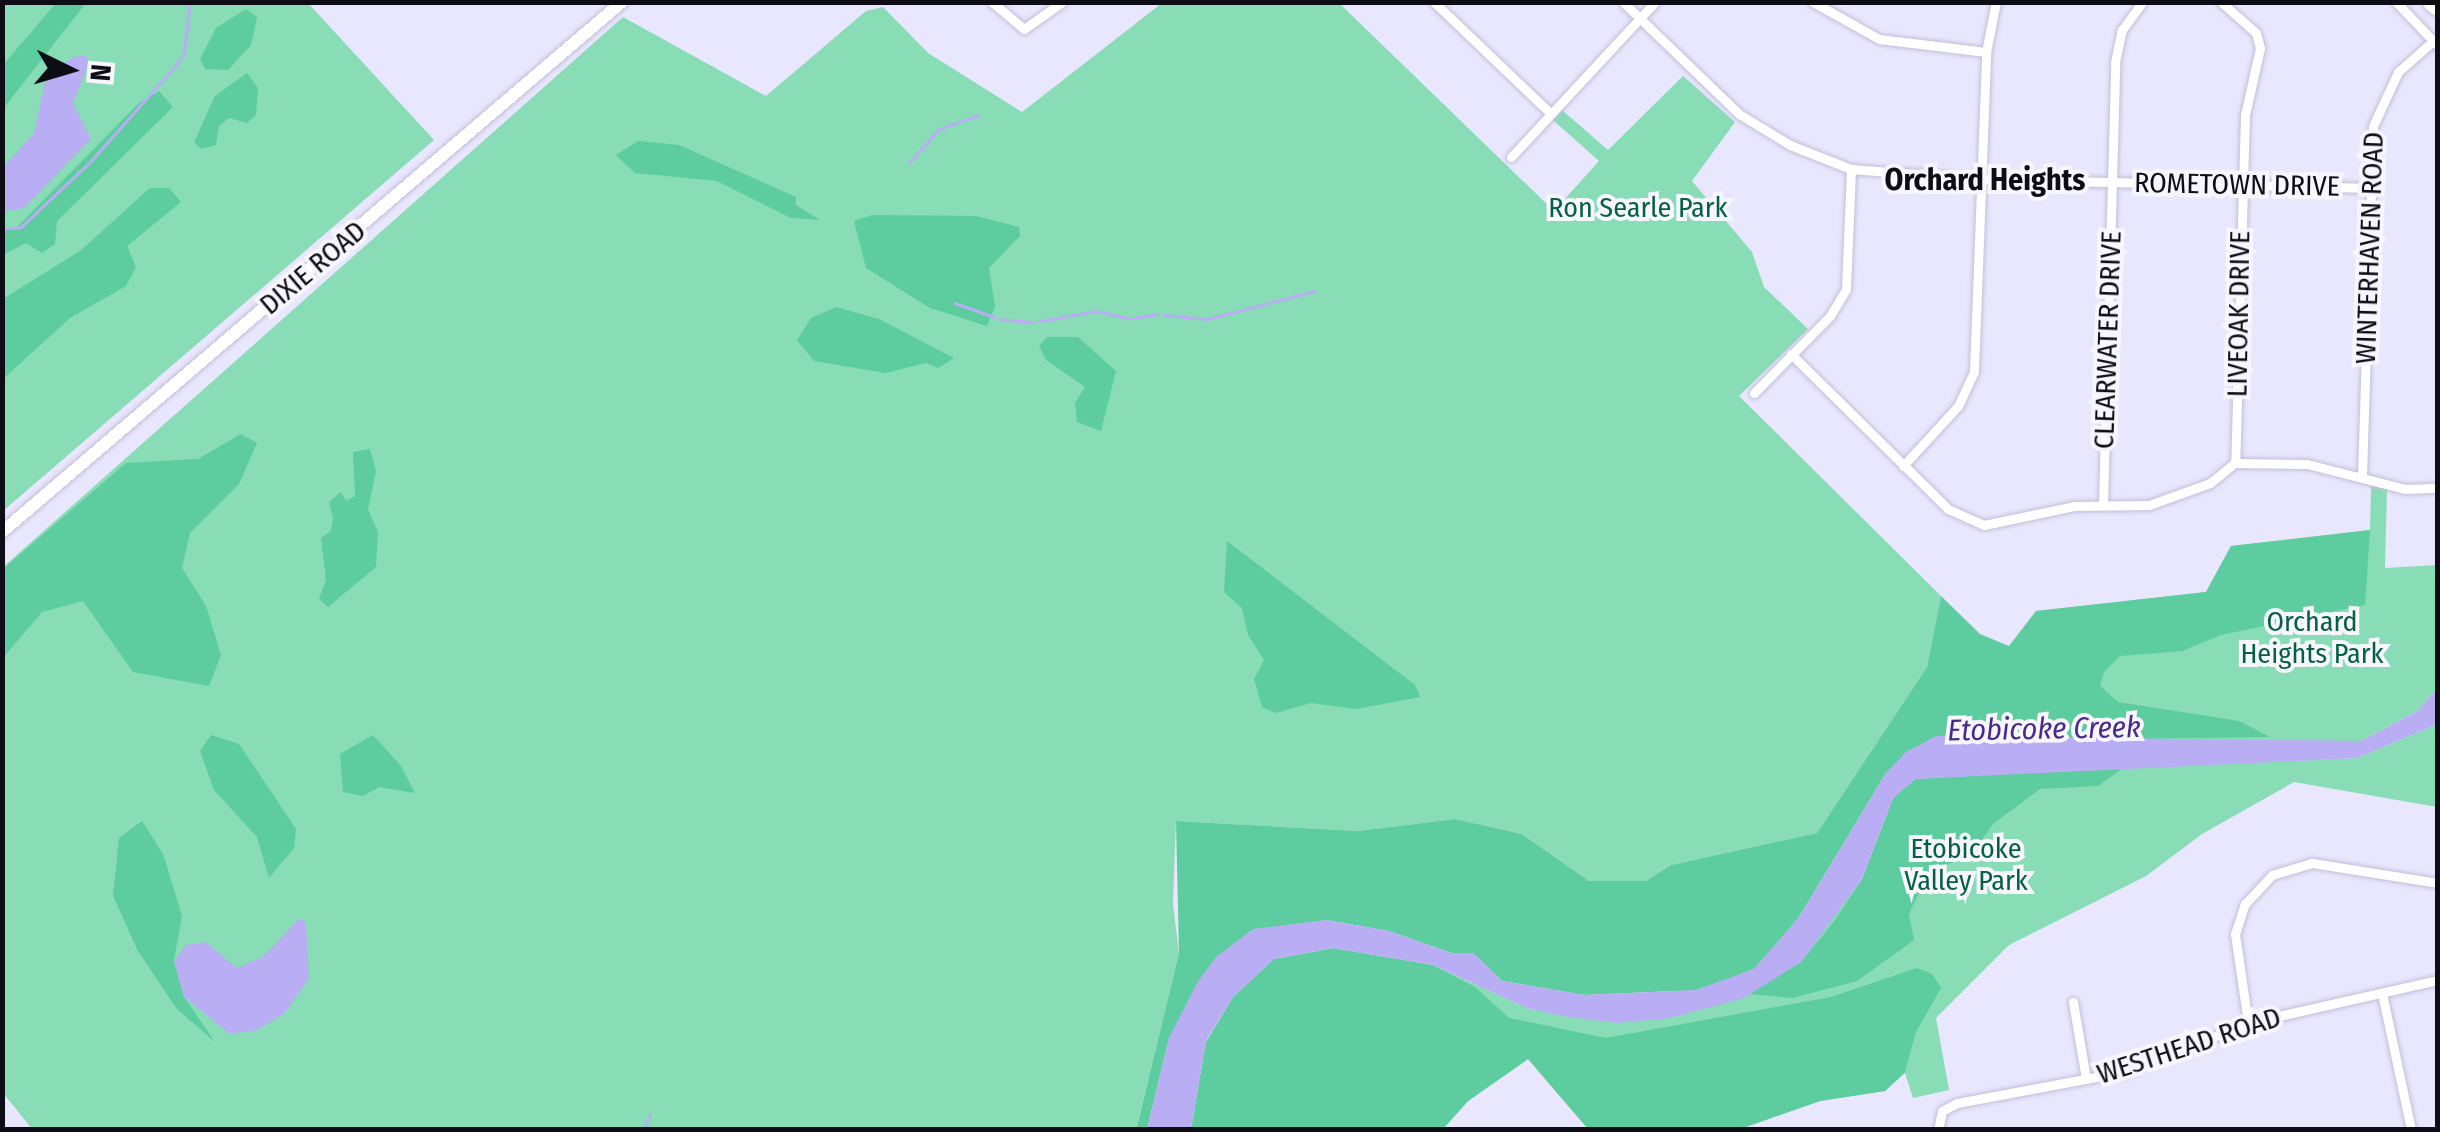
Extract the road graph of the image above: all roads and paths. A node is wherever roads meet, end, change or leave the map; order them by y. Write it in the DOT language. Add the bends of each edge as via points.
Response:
graph roads {
  1 [pos="622,2"];
  2 [pos="992,2"];
  3 [pos="1062,2"];
  4 [pos="1434,2"];
  5 [pos="1622,2"];
  6 [pos="1655,2"];
  7 [pos="1813,2"];
  8 [pos="1996,2"];
  9 [pos="2142,2"];
  10 [pos="2221,2"];
  11 [pos="2396,2"];
  12 [pos="1639,18"];
  13 [pos="2435,43"];
  14 [pos="1986,52"];
  15 [pos="1551,114"];
  16 [pos="1510,157"];
  17 [pos="1851,169"];
  18 [pos="1981,179"];
  19 [pos="2112,182"];
  20 [pos="2242,187"];
  21 [pos="2370,188"];
  22 [pos="1791,354"];
  23 [pos="1754,392"];
  24 [pos="2235,463"];
  25 [pos="1903,466"];
  26 [pos="2362,476"];
  27 [pos="2438,488"];
  28 [pos="2103,504"];
  29 [pos="2,532"];
  30 [pos="2438,883"];
  31 [pos="2438,980"];
  32 [pos="2382,993"];
  33 [pos="2074,1002"];
  34 [pos="2248,1023"];
  35 [pos="2086,1080"];
  36 [pos="1938,1130"];
  37 [pos="2411,1130"];
  1 -- 29 [label="main road, DIXIE ROAD"];
  2 -- 3 [label="street" via="1028,29"];
  4 -- 15 [label="street"];
  5 -- 12 [label="street, ROMETOWN DRIVE"];
  6 -- 12 [label="street"];
  7 -- 14 [label="street" via="1879,39"];
  8 -- 14 [label="street"];
  9 -- 19 [label="street, CLEARWATER DRIVE" via="2116,51"];
  10 -- 20 [label="street, LIVEOAK DRIVE" via="2256,33 2260,48 2244,115"];
  11 -- 13 [label="street"];
  12 -- 15 [label="street"];
  12 -- 17 [label="street, ROMETOWN DRIVE" via="1765,133"];
  13 -- 21 [label="street, WINTERHAVEN ROAD" via="2382,96"];
  14 -- 18 [label="street"];
  15 -- 16 [label="street"];
  17 -- 18 [label="street, ROMETOWN DRIVE"];
  17 -- 22 [label="street" via="1846,289"];
  18 -- 19 [label="street, ROMETOWN DRIVE"];
  18 -- 25 [label="street" via="1974,371 1958,406"];
  19 -- 20 [label="street, ROMETOWN DRIVE"];
  19 -- 28 [label="street, CLEARWATER DRIVE"];
  20 -- 21 [label="street, ROMETOWN DRIVE"];
  20 -- 24 [label="street, LIVEOAK DRIVE"];
  21 -- 26 [label="street, WINTERHAVEN ROAD"];
  22 -- 23 [label="street"];
  22 -- 25 [label="street"];
  24 -- 26 [label="street" via="2307,464"];
  24 -- 28 [label="street" via="2210,483 2166,501"];
  25 -- 28 [label="street" via="1948,510 1984,526"];
  26 -- 27 [label="street" via="2422,492"];
  30 -- 34 [label="street" via="2312,863 2272,875 2249,897 2236,926"];
  31 -- 32 [label="street, WESTHEAD ROAD"];
  32 -- 34 [label="street, WESTHEAD ROAD"];
  32 -- 37 [label="street"];
  33 -- 35 [label="street"];
  34 -- 35 [label="street, WESTHEAD ROAD" via="2164,1059"];
  35 -- 36 [label="street, WESTHEAD ROAD" via="1956,1103 1942,1112"];
}
